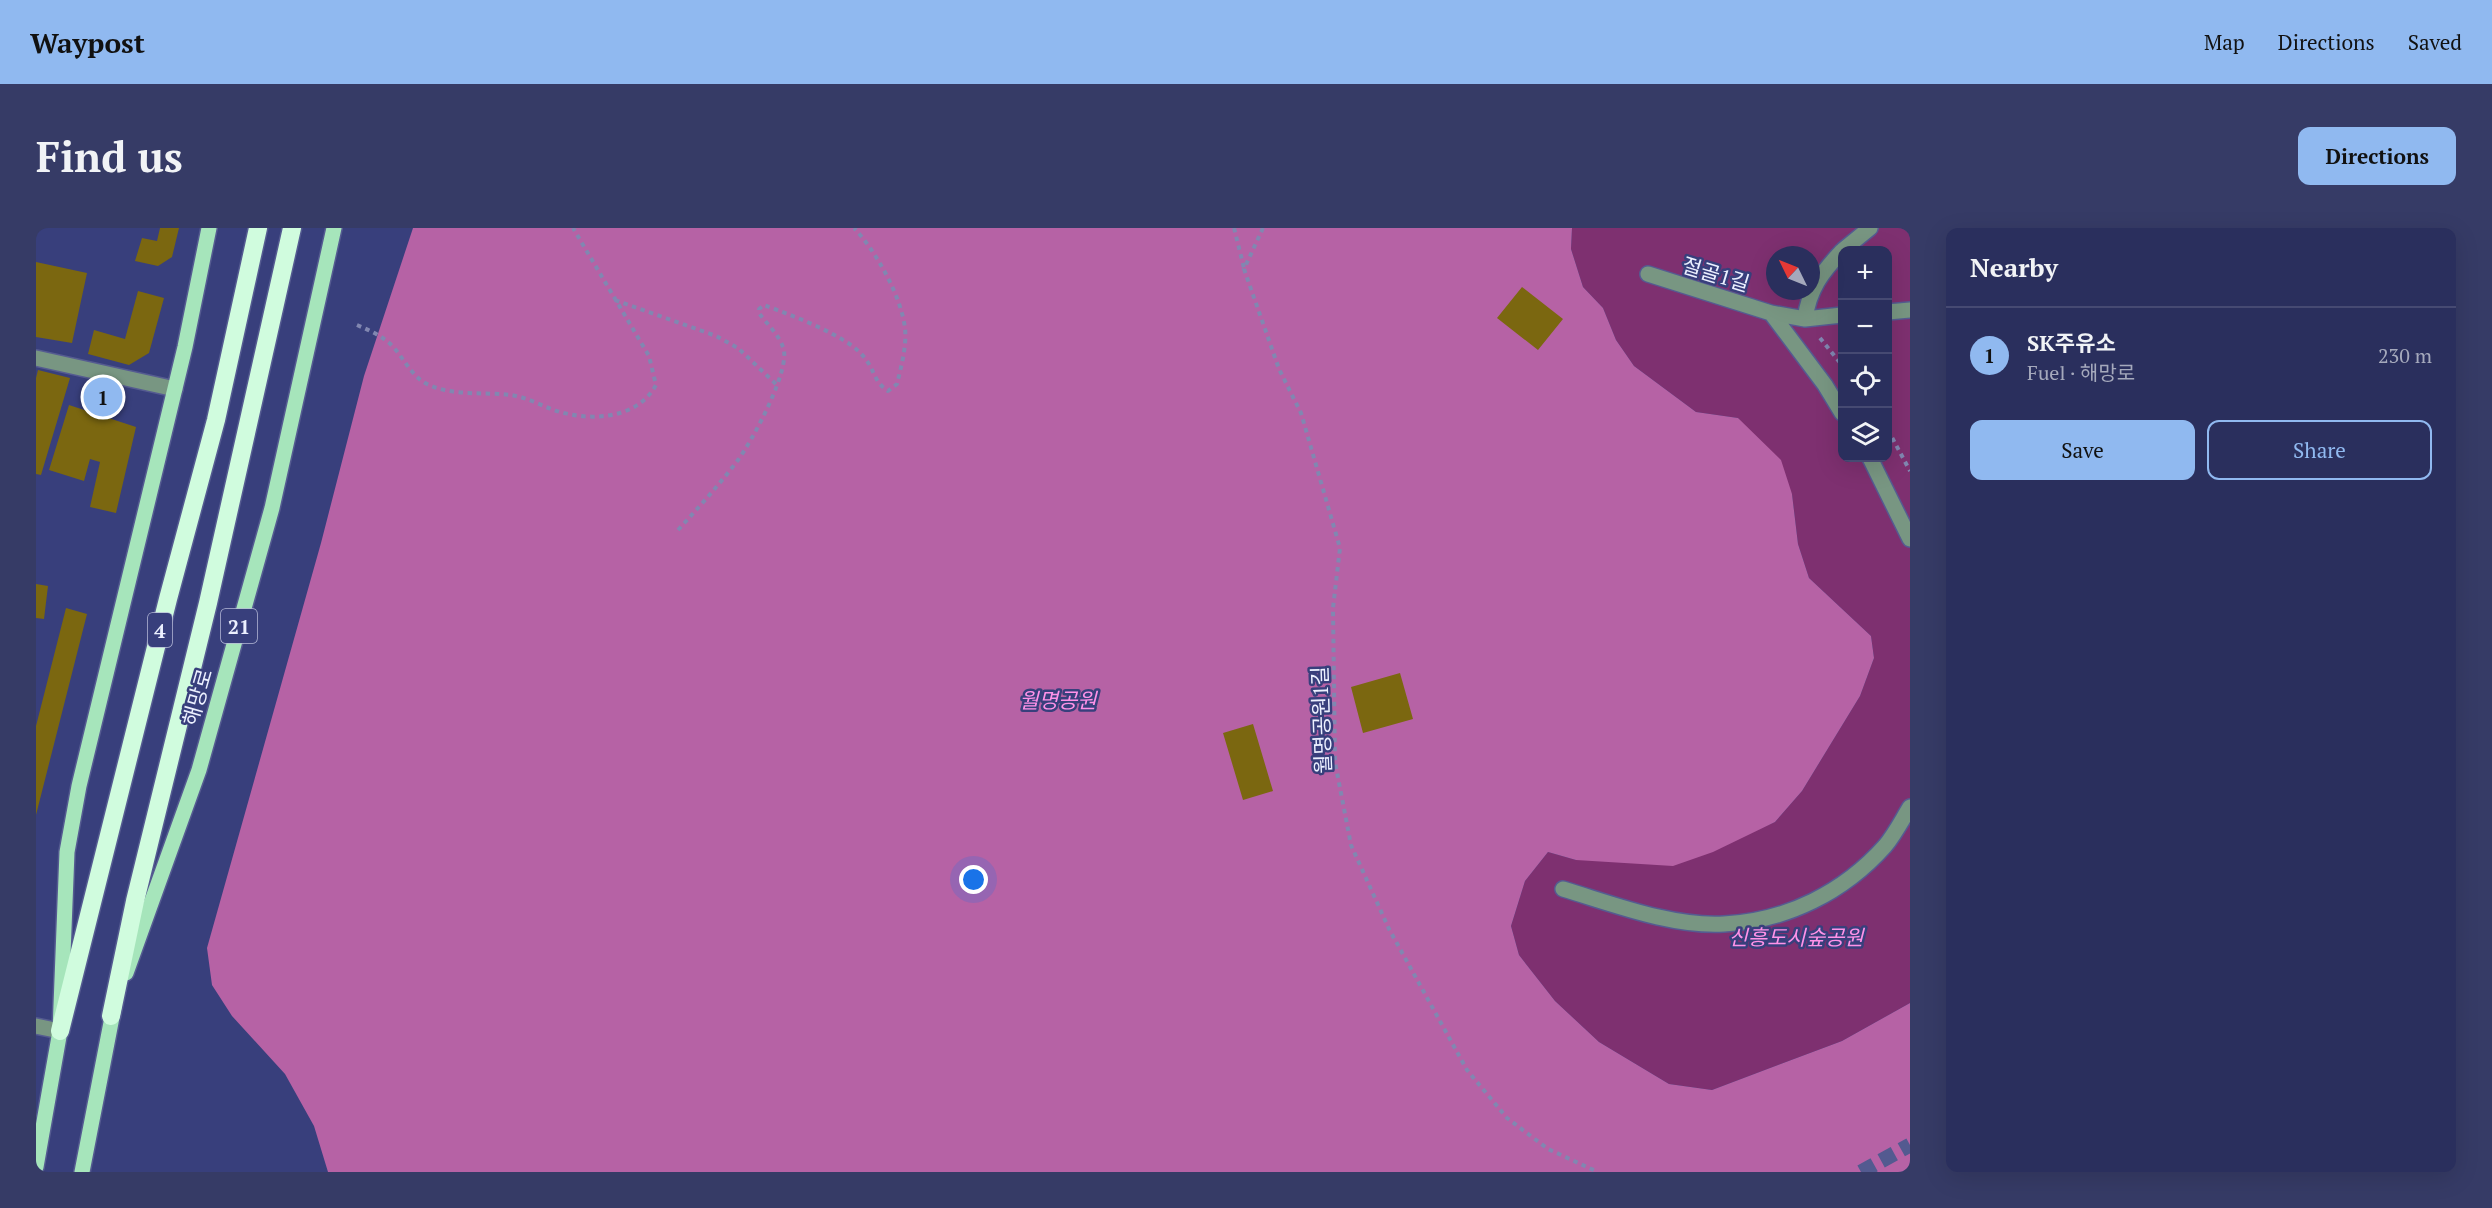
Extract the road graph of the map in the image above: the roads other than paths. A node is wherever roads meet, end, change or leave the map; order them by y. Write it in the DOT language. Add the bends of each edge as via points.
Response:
graph roads {
  1 [pos="209,228"];
  2 [pos="258,228"];
  3 [pos="292,228"];
  4 [pos="334,228"];
  5 [pos="1870,228"];
  6 [pos="1849,246"];
  7 [pos="1838,257"];
  8 [pos="1648,274"];
  9 [pos="1910,310"];
  10 [pos="1892,312"];
  11 [pos="1771,313"];
  12 [pos="1838,315"];
  13 [pos="1805,319"];
  14 [pos="36,358"];
  15 [pos="175,389"];
  16 [pos="1839,408"];
  17 [pos="1872,462"];
  18 [pos="1910,539"];
  19 [pos="1910,807"];
  20 [pos="1563,889"];
  21 [pos="111,1016"];
  22 [pos="36,1026"];
  23 [pos="60,1031"];
  24 [pos="36,1167"];
  25 [pos="82,1172"];
  1 -- 15 [label="main road"];
  2 -- 23 [label="highway, 4" via="216,420"];
  3 -- 21 [label="highway, 4"];
  4 -- 21 [label="main road, 해망로 / 21" via="272,508 199,770"];
  5 -- 6 [label="street"];
  7 -- 13 [label="street" via="1817,280 1807,302"];
  8 -- 11 [label="street, 절골1길"];
  9 -- 10 [label="street"];
  11 -- 13 [label="street, 절골1길"];
  11 -- 16 [label="street"];
  12 -- 13 [label="street, 절골1길"];
  14 -- 15 [label="street"];
  15 -- 23 [label="main road" via="79,786 67,852"];
  17 -- 18 [label="street"];
  19 -- 20 [label="street" via="1886,844 1848,882 1809,904 1766,918 1724,924 1679,920"];
  21 -- 25 [label="main road, 해망로 / 4"];
  22 -- 23 [label="street"];
  23 -- 24 [label="main road, 4"];
}
